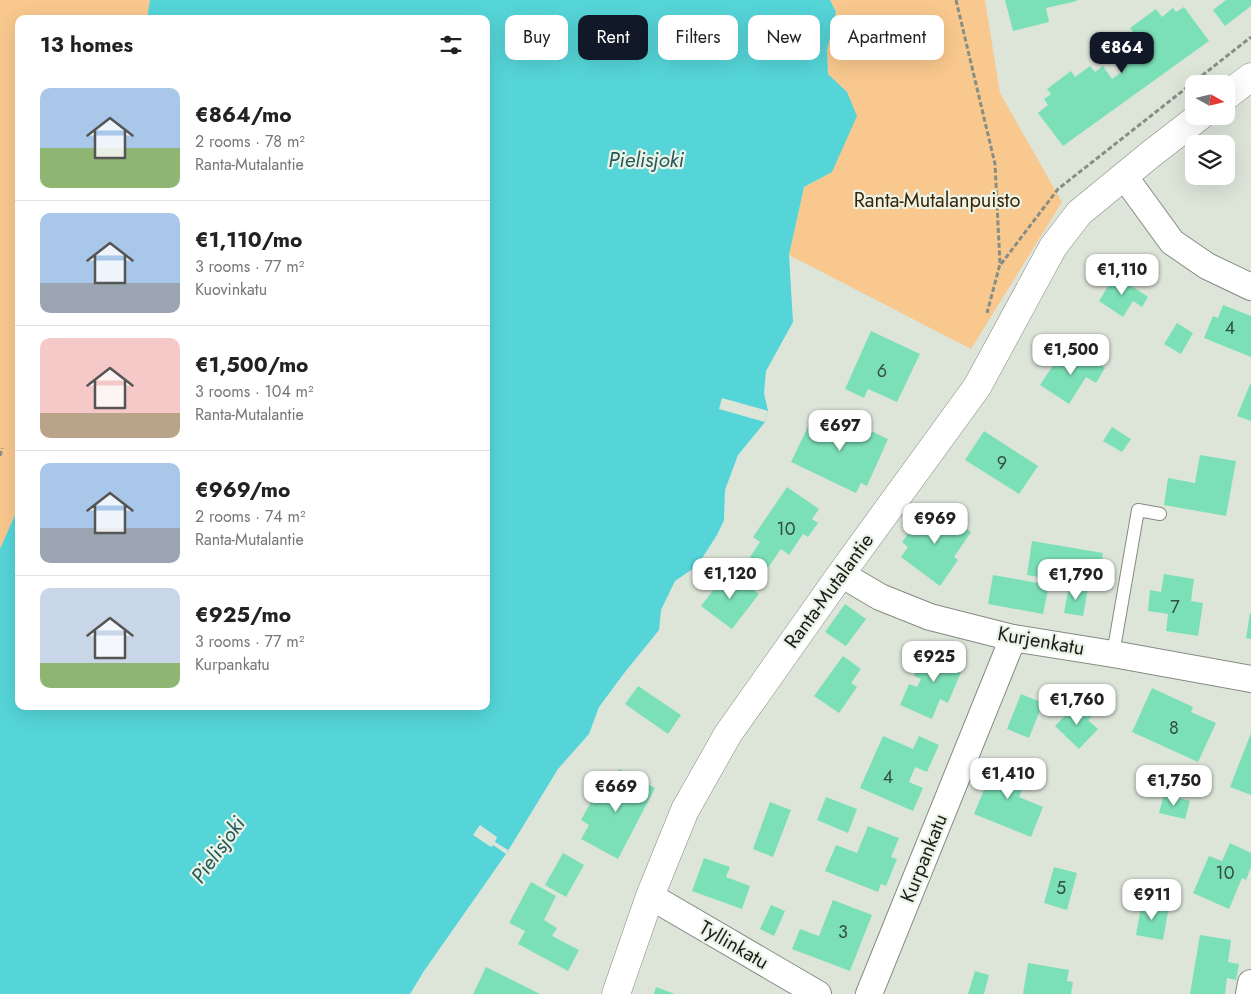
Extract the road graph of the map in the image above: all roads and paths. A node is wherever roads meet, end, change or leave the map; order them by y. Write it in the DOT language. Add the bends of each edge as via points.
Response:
graph roads {
  1 [pos="956,0"];
  2 [pos="1251,37"];
  3 [pos="1251,77"];
  4 [pos="1235,89"];
  5 [pos="1188,125"];
  6 [pos="1124,176"];
  7 [pos="1251,286"];
  8 [pos="2,448"];
  9 [pos="0,456"];
  10 [pos="1160,514"];
  11 [pos="841,574"];
  12 [pos="1013,638"];
  13 [pos="1113,654"];
  14 [pos="1251,679"];
  15 [pos="650,896"];
  16 [pos="1251,983"];
  17 [pos="616,994"];
  18 [pos="818,994"];
  19 [pos="869,994"];
  20 [pos="1249,994"];
  1 -- 2 [label="path" via="995,164 1000,264 1058,189"];
  3 -- 4 [label="street"];
  5 -- 6 [label="street, Ranta-Mutalantie"];
  6 -- 7 [label="street" via="1172,242 1207,266"];
  6 -- 11 [label="street, Ranta-Mutalantie" via="1079,213 1052,247 978,387"];
  8 -- 9 [label="path"];
  10 -- 13 [label="lane" via="1138,510"];
  11 -- 12 [label="street, Kurjenkatu" via="880,598 930,617"];
  11 -- 15 [label="street, Ranta-Mutalantie" via="728,734 685,810"];
  12 -- 13 [label="street, Kurjenkatu"];
  12 -- 19 [label="street, Kurpankatu"];
  13 -- 14 [label="street, Kurjenkatu"];
  15 -- 17 [label="street, Ranta-Mutalantie"];
  15 -- 18 [label="street, Tyllinkatu"];
  16 -- 20 [label="street"];
}
